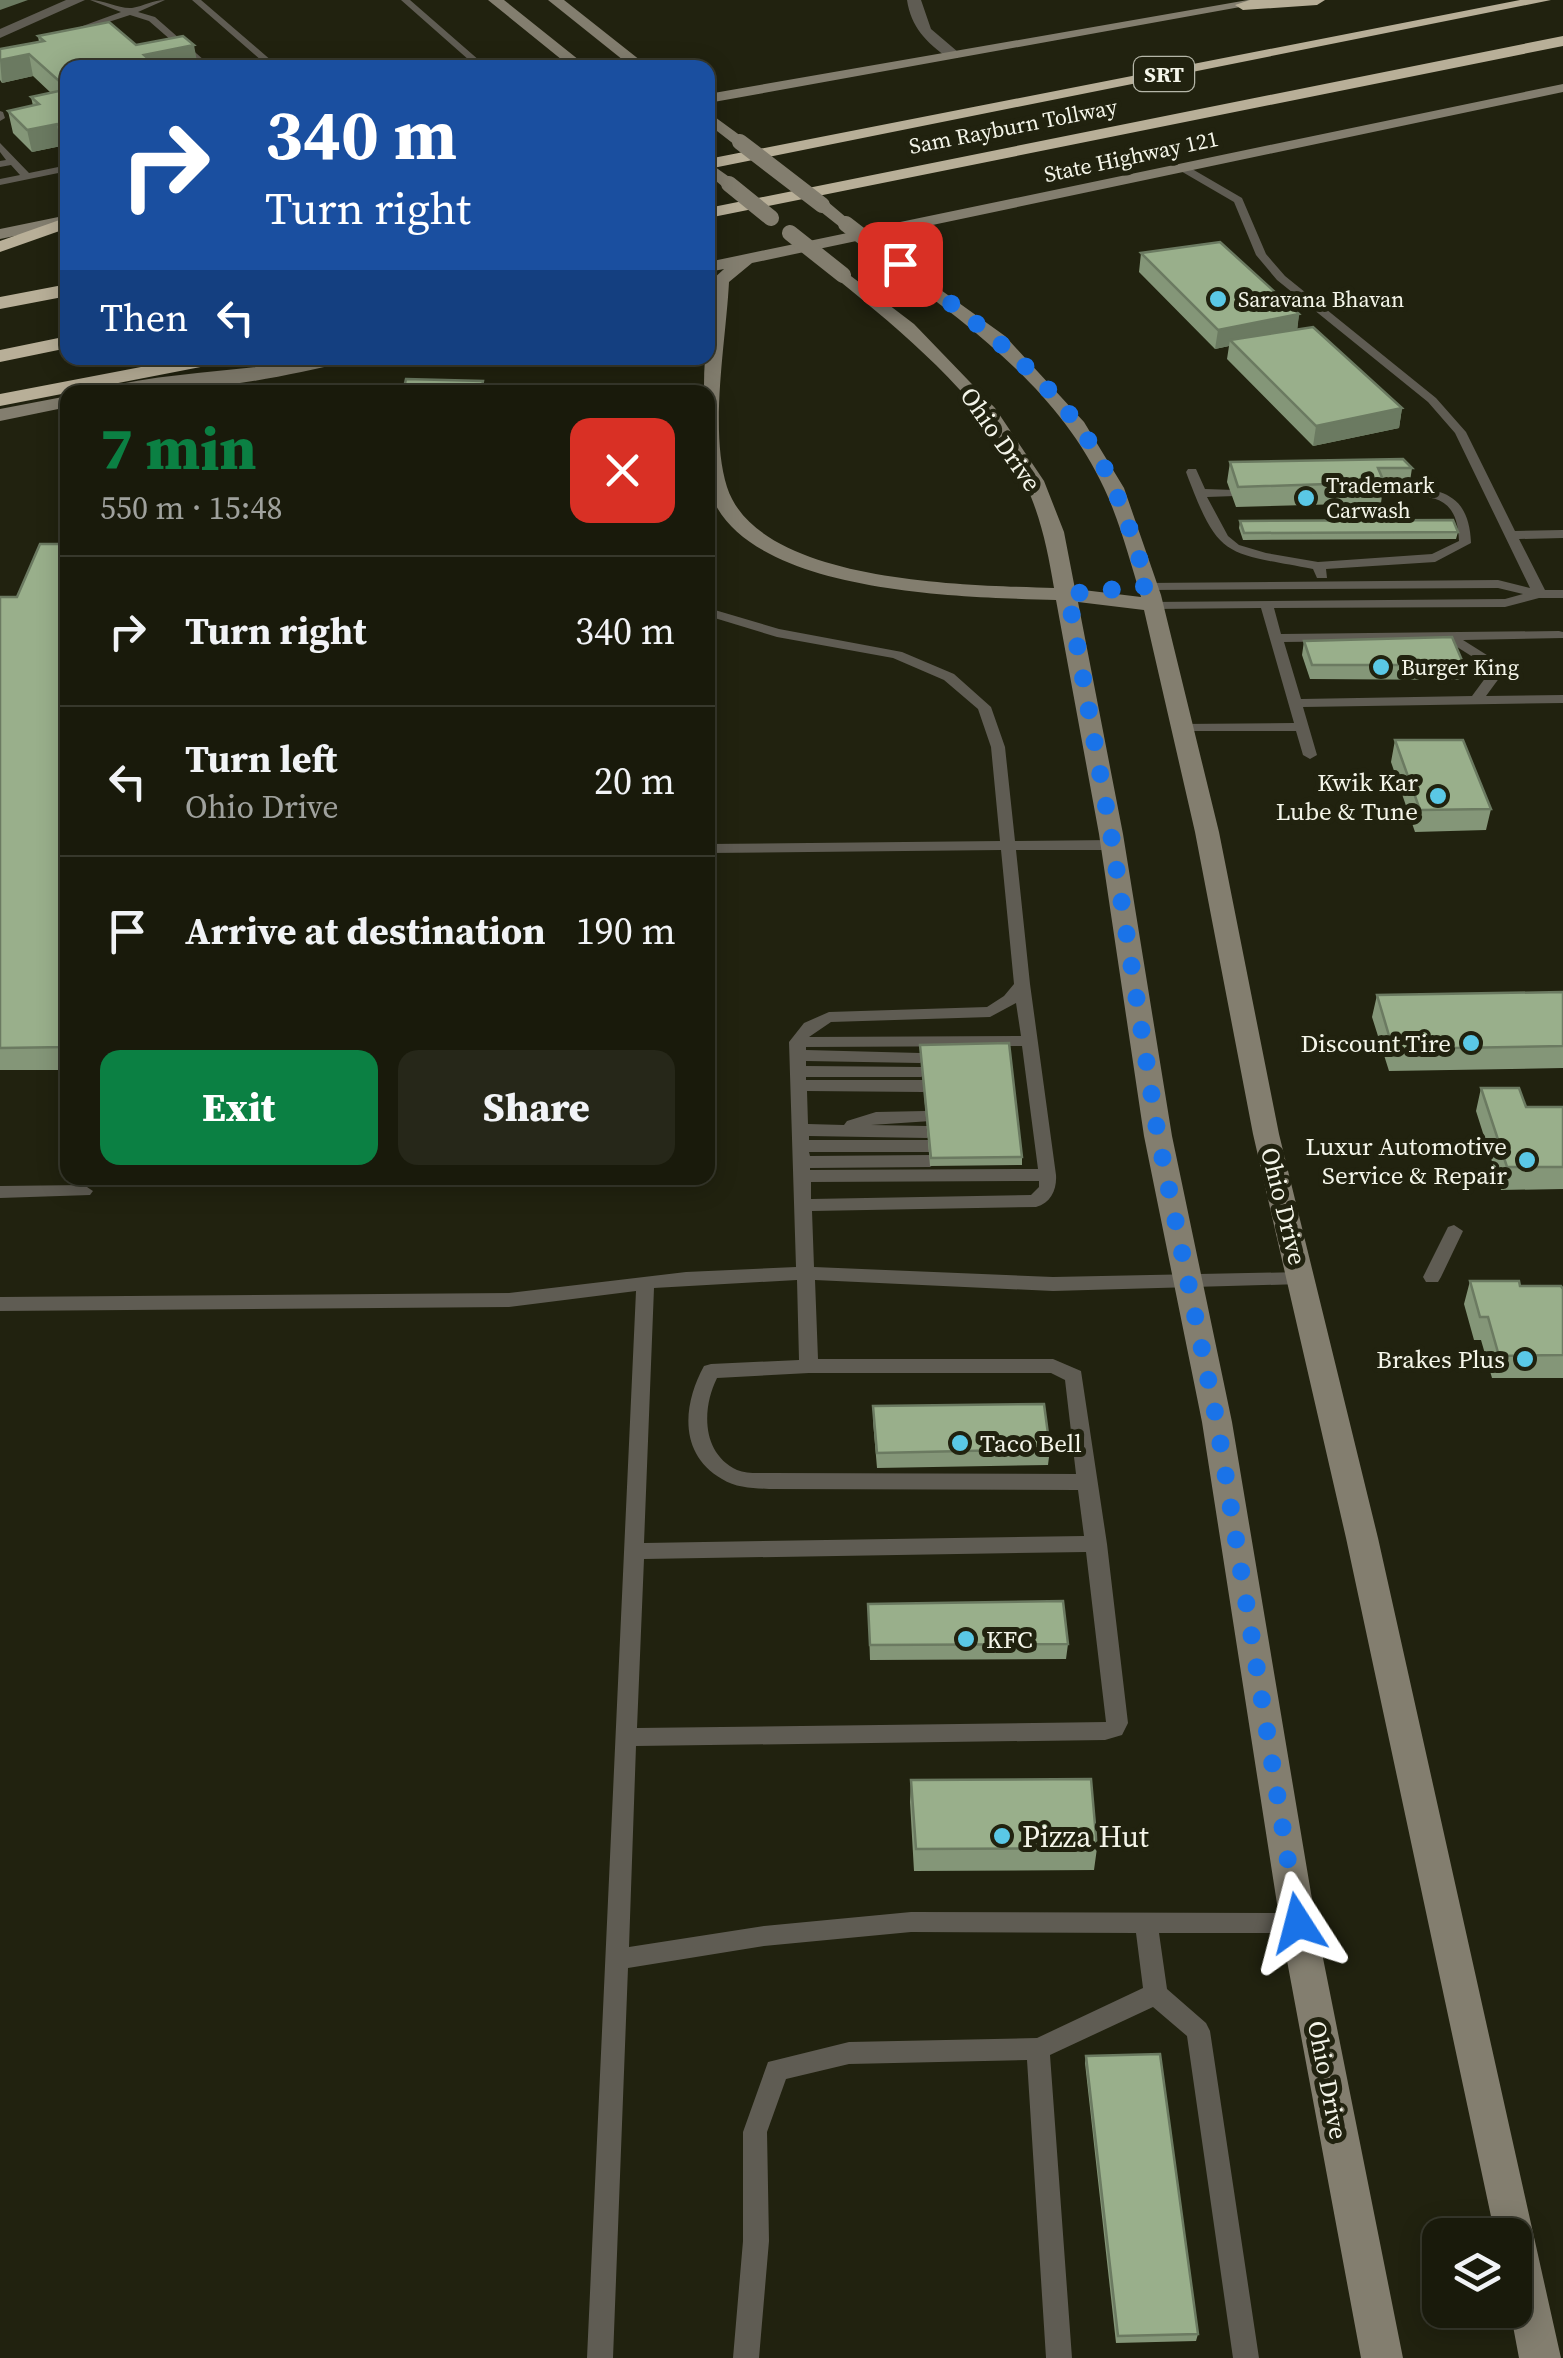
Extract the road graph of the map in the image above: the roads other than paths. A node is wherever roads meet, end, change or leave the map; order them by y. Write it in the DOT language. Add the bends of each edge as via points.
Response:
graph roads {
  1 [pos="78,0"];
  2 [pos="94,0"];
  3 [pos="161,0"];
  4 [pos="196,0"];
  5 [pos="406,0"];
  6 [pos="494,0"];
  7 [pos="555,0"];
  8 [pos="914,0"];
  9 [pos="1272,0"];
  10 [pos="1317,0"];
  11 [pos="1543,0"];
  12 [pos="1238,2"];
  13 [pos="131,10"];
  14 [pos="0,34"];
  15 [pos="65,36"];
  16 [pos="1563,41"];
  17 [pos="953,55"];
  18 [pos="201,60"];
  19 [pos="267,60"];
  20 [pos="475,60"];
  21 [pos="572,60"];
  22 [pos="633,60"];
  23 [pos="1563,88"];
  24 [pos="715,98"];
  25 [pos="715,122"];
  26 [pos="0,146"];
  27 [pos="13,162"];
  28 [pos="0,164"];
  29 [pos="715,164"];
  30 [pos="1182,168"];
  31 [pos="60,170"];
  32 [pos="715,171"];
  33 [pos="27,177"];
  34 [pos="0,182"];
  35 [pos="715,212"];
  36 [pos="60,223"];
  37 [pos="60,224"];
  38 [pos="0,234"];
  39 [pos="0,247"];
  40 [pos="747,258"];
  41 [pos="715,265"];
  42 [pos="60,292"];
  43 [pos="0,303"];
  44 [pos="715,329"];
  45 [pos="60,344"];
  46 [pos="0,356"];
  47 [pos="180,365"];
  48 [pos="242,365"];
  49 [pos="306,365"];
  50 [pos="77,385"];
  51 [pos="146,385"];
  52 [pos="155,385"];
  53 [pos="60,388"];
  54 [pos="0,400"];
  55 [pos="60,403"];
  56 [pos="0,415"];
  57 [pos="1192,472"];
  58 [pos="715,480"];
  59 [pos="1199,493"];
  60 [pos="1231,493"];
  61 [pos="1377,493"];
  62 [pos="1563,534"];
  63 [pos="1511,535"];
  64 [pos="1318,566"];
  65 [pos="1326,585"];
  66 [pos="1068,594"];
  67 [pos="1540,594"];
  68 [pos="1563,594"];
  69 [pos="1150,595"];
  70 [pos="1266,604"];
  71 [pos="715,614"];
  72 [pos="1444,636"];
  73 [pos="1276,638"];
  74 [pos="1561,640"];
  75 [pos="1563,699"];
  76 [pos="1476,700"];
  77 [pos="1294,703"];
  78 [pos="1302,727"];
  79 [pos="1181,728"];
  80 [pos="1310,755"];
  81 [pos="1113,845"];
  82 [pos="1006,846"];
  83 [pos="715,848"];
  84 [pos="1022,984"];
  85 [pos="798,1063"];
  86 [pos="1033,1071"];
  87 [pos="925,1109"];
  88 [pos="1043,1146"];
  89 [pos="801,1153"];
  90 [pos="84,1191"];
  91 [pos="0,1192"];
  92 [pos="803,1205"];
  93 [pos="1454,1231"];
  94 [pos="806,1272"];
  95 [pos="1432,1277"];
  96 [pos="1302,1278"];
  97 [pos="1188,1282"];
  98 [pos="645,1283"];
  99 [pos="0,1304"];
  100 [pos="809,1366"];
  101 [pos="1088,1482"];
  102 [pos="1097,1544"];
  103 [pos="634,1551"];
  104 [pos="626,1738"];
  105 [pos="1146,1922"];
  106 [pos="1298,1923"];
  107 [pos="617,1959"];
  108 [pos="1156,1994"];
  109 [pos="1038,2049"];
  110 [pos="1511,2218"];
  111 [pos="1532,2319"];
  112 [pos="600,2358"];
  113 [pos="746,2358"];
  114 [pos="1060,2358"];
  115 [pos="1246,2358"];
  116 [pos="1382,2358"];
  117 [pos="1540,2358"];
  1 -- 14 [label="street"];
  2 -- 13 [label="lane"];
  3 -- 13 [label="lane"];
  4 -- 19 [label="lane"];
  5 -- 20 [label="lane"];
  6 -- 21 [label="main road"];
  7 -- 22 [label="main road"];
  8 -- 17 [label="street" via="927,36"];
  9 -- 12 [label="main road"];
  10 -- 12 [label="highway"];
  11 -- 29 [label="highway, Sam Rayburn Tollway / SRT"];
  12 -- 17 [label="main road"];
  13 -- 15 [label="lane"];
  13 -- 18 [label="lane" via="152,18"];
  16 -- 35 [label="highway, Sam Rayburn Tollway / SRT"];
  17 -- 24 [label="main road"];
  23 -- 30 [label="main road, State Highway 121"];
  25 -- 69 [label="main road, Ohio Drive, bridge" via="998,340 1067,413 1114,488"];
  26 -- 27 [label="lane"];
  27 -- 28 [label="lane"];
  27 -- 33 [label="lane"];
  30 -- 40 [label="main road, State Highway 121"];
  30 -- 63 [label="lane" via="1238,200 1261,255 1281,278 1432,400 1460,432"];
  31 -- 33 [label="lane"];
  32 -- 66 [label="main road, Ohio Drive, bridge" via="936,354 988,412 1034,481"];
  33 -- 34 [label="lane"];
  36 -- 38 [label="main road"];
  37 -- 39 [label="highway"];
  40 -- 41 [label="main road, State Highway 121"];
  40 -- 44 [label="main road" via="721,280"];
  42 -- 43 [label="highway"];
  45 -- 46 [label="highway"];
  47 -- 50 [label="highway"];
  48 -- 51 [label="main road"];
  49 -- 52 [label="main road"];
  53 -- 54 [label="highway"];
  55 -- 56 [label="main road"];
  57 -- 59 [label="lane"];
  58 -- 66 [label="main road" via="738,520 815,564 871,581 968,593"];
  59 -- 60 [label="lane"];
  59 -- 64 [label="lane" via="1217,534 1233,550"];
  61 -- 64 [label="lane" via="1449,499 1462,513 1465,543 1435,558"];
  62 -- 63 [label="lane"];
  63 -- 67 [label="lane"];
  64 -- 65 [label="lane"];
  65 -- 67 [label="lane" via="1498,584"];
  65 -- 69 [label="lane"];
  66 -- 69 [label="main road"];
  66 -- 81 [label="main road, Ohio Drive"];
  67 -- 68 [label="lane"];
  67 -- 70 [label="lane" via="1505,603"];
  69 -- 70 [label="lane"];
  69 -- 79 [label="main road, Ohio Drive"];
  70 -- 73 [label="lane"];
  71 -- 82 [label="lane" via="897,655 948,677 984,707"];
  72 -- 73 [label="lane"];
  72 -- 74 [label="lane"];
  72 -- 76 [label="lane" via="1492,662 1493,677"];
  73 -- 77 [label="lane"];
  75 -- 76 [label="lane"];
  76 -- 77 [label="lane"];
  77 -- 78 [label="lane"];
  78 -- 79 [label="lane"];
  78 -- 80 [label="lane"];
  79 -- 96 [label="main road, Ohio Drive"];
  81 -- 82 [label="lane"];
  81 -- 97 [label="main road, Ohio Drive"];
  82 -- 83 [label="lane"];
  82 -- 84 [label="lane"];
  84 -- 85 [label="lane" via="990,1012 829,1017 806,1026"];
  84 -- 86 [label="lane"];
  85 -- 86 [label="lane"];
  85 -- 87 [label="lane"];
  85 -- 87 [label="lane" via="832,1085"];
  85 -- 89 [label="lane"];
  86 -- 86 [label="lane" via="1012,1078"];
  86 -- 88 [label="lane"];
  87 -- 89 [label="lane"];
  87 -- 89 [label="lane" via="833,1131"];
  88 -- 88 [label="lane" via="1019,1139"];
  88 -- 89 [label="lane"];
  88 -- 92 [label="lane" via="1048,1188 1036,1202"];
  89 -- 92 [label="lane"];
  90 -- 91 [label="lane"];
  92 -- 94 [label="lane"];
  93 -- 95 [label="lane"];
  94 -- 97 [label="lane" via="1054,1284"];
  94 -- 98 [label="lane"];
  94 -- 100 [label="lane"];
  96 -- 97 [label="lane"];
  96 -- 110 [label="main road, Ohio Drive"];
  97 -- 106 [label="main road, Ohio Drive"];
  98 -- 99 [label="lane" via="509,1300"];
  98 -- 103 [label="lane"];
  100 -- 101 [label="lane" via="1053,1366 1074,1376"];
  100 -- 101 [label="lane" via="711,1371 694,1421 702,1449 731,1476 769,1481"];
  101 -- 102 [label="lane"];
  102 -- 103 [label="lane"];
  102 -- 104 [label="lane" via="1117,1705 1114,1729"];
  103 -- 104 [label="lane"];
  104 -- 107 [label="lane"];
  105 -- 106 [label="lane"];
  105 -- 107 [label="lane" via="911,1922"];
  105 -- 108 [label="lane"];
  106 -- 116 [label="main road, Ohio Drive"];
  107 -- 112 [label="lane"];
  108 -- 109 [label="lane"];
  108 -- 115 [label="lane" via="1198,2032"];
  109 -- 113 [label="lane" via="849,2054 777,2070 755,2132 756,2241"];
  109 -- 114 [label="lane"];
  111 -- 117 [label="main road, Ohio Drive"];
}
